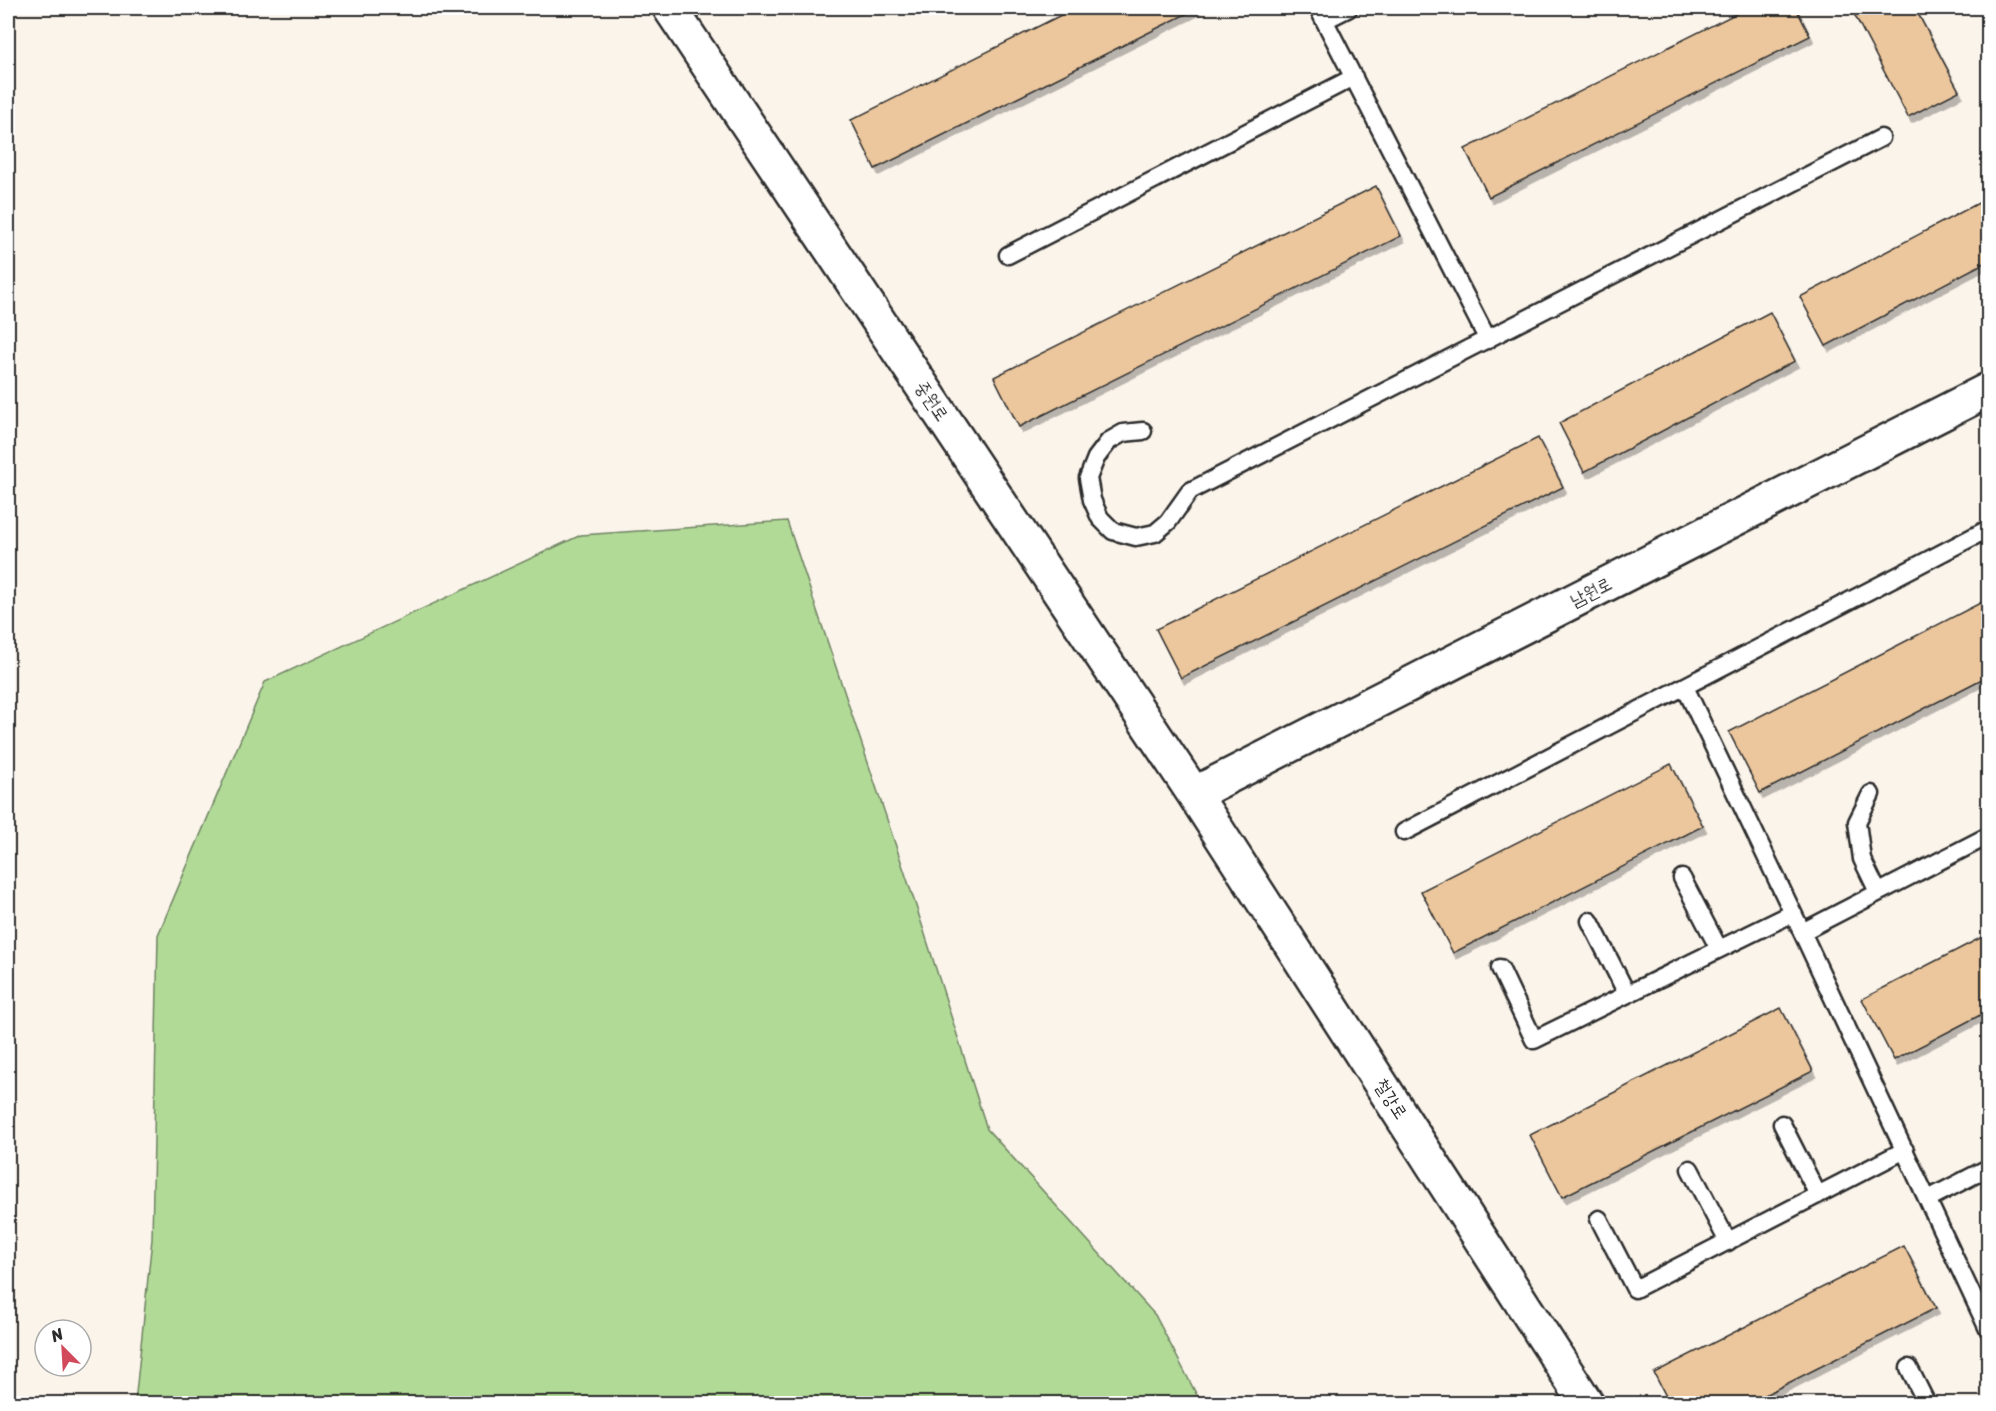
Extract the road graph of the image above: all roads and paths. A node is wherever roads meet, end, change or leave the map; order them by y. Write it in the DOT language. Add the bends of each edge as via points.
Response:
graph roads {
  1 [pos="670,8"];
  2 [pos="1349,8"];
  3 [pos="1322,14"];
  4 [pos="1354,78"];
  5 [pos="1881,138"];
  6 [pos="1008,255"];
  7 [pos="1488,340"];
  8 [pos="1989,390"];
  9 [pos="1143,431"];
  10 [pos="1989,529"];
  11 [pos="1685,687"];
  12 [pos="1194,794"];
  13 [pos="1871,794"];
  14 [pos="1404,832"];
  15 [pos="1989,836"];
  16 [pos="1682,878"];
  17 [pos="1878,892"];
  18 [pos="1793,912"];
  19 [pos="1590,921"];
  20 [pos="1803,932"];
  21 [pos="1719,949"];
  22 [pos="1500,968"];
  23 [pos="1627,994"];
  24 [pos="1782,1124"];
  25 [pos="1905,1150"];
  26 [pos="1989,1168"];
  27 [pos="1690,1169"];
  28 [pos="1818,1195"];
  29 [pos="1928,1199"];
  30 [pos="1599,1219"];
  31 [pos="1728,1242"];
  32 [pos="1989,1329"];
  33 [pos="1909,1368"];
  34 [pos="1587,1404"];
  35 [pos="1927,1404"];
  1 -- 12 [label="street, 중원로"];
  2 -- 3 [label="lane"];
  3 -- 4 [label="lane"];
  4 -- 6 [label="lane"];
  4 -- 7 [label="lane"];
  5 -- 7 [label="lane"];
  7 -- 9 [label="lane" via="1190,491 1168,522 1155,533 1136,537 1113,531 1100,518 1088,478 1096,458 1110,441 1123,433"];
  8 -- 12 [label="street, 남원로"];
  10 -- 11 [label="lane"];
  11 -- 14 [label="lane"];
  11 -- 18 [label="lane"];
  12 -- 34 [label="street, 철강로"];
  13 -- 17 [label="lane" via="1857,822 1862,858"];
  15 -- 17 [label="lane"];
  16 -- 21 [label="lane"];
  17 -- 20 [label="lane"];
  18 -- 20 [label="lane"];
  18 -- 21 [label="lane"];
  19 -- 23 [label="lane"];
  20 -- 25 [label="lane"];
  21 -- 23 [label="lane"];
  22 -- 23 [label="lane" via="1534,1040"];
  24 -- 28 [label="lane"];
  25 -- 28 [label="lane"];
  25 -- 29 [label="lane"];
  26 -- 29 [label="lane"];
  27 -- 31 [label="lane"];
  28 -- 31 [label="lane"];
  29 -- 32 [label="lane"];
  30 -- 31 [label="lane" via="1635,1289"];
  33 -- 35 [label="lane"];
}
